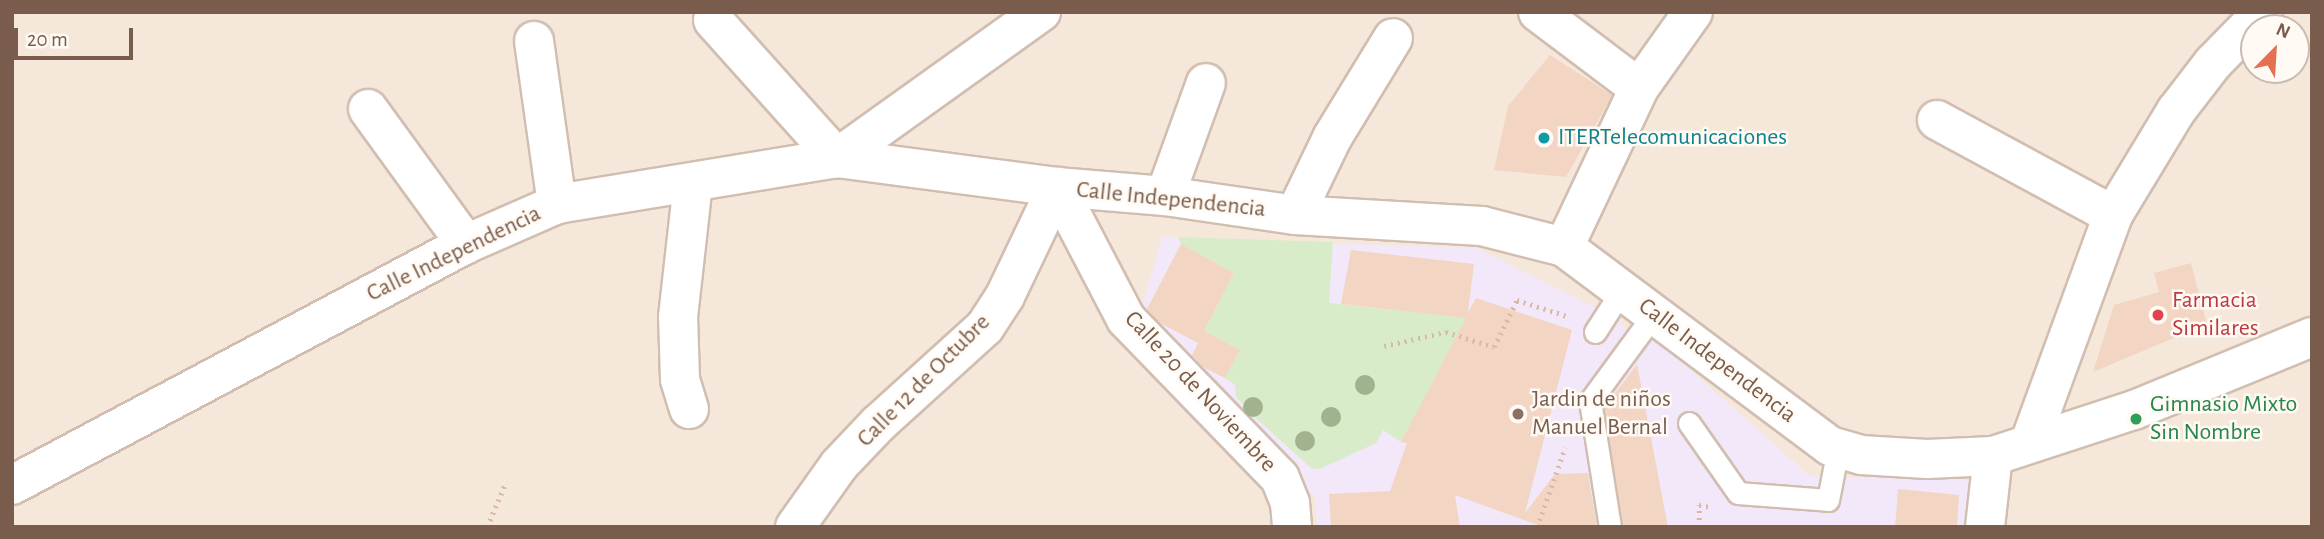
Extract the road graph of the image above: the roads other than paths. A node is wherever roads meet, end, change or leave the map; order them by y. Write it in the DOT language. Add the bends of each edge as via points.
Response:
graph roads {
  1 [pos="1041,12"];
  2 [pos="1538,12"];
  3 [pos="1693,12"];
  4 [pos="2263,12"];
  5 [pos="713,20"];
  6 [pos="1393,38"];
  7 [pos="534,41"];
  8 [pos="1206,83"];
  9 [pos="1639,88"];
  10 [pos="368,109"];
  11 [pos="1937,120"];
  12 [pos="837,158"];
  13 [pos="693,183"];
  14 [pos="1057,187"];
  15 [pos="1165,196"];
  16 [pos="557,204"];
  17 [pos="1295,215"];
  18 [pos="2113,215"];
  19 [pos="466,244"];
  20 [pos="1564,247"];
  21 [pos="1613,283"];
  22 [pos="1654,314"];
  23 [pos="1595,332"];
  24 [pos="2312,337"];
  25 [pos="690,409"];
  26 [pos="1689,423"];
  27 [pos="2030,442"];
  28 [pos="1838,448"];
  29 [pos="1993,456"];
  30 [pos="12,485"];
  31 [pos="795,527"];
  32 [pos="1292,527"];
  33 [pos="1610,527"];
  34 [pos="1985,527"];
  1 -- 12 [label="street"];
  2 -- 9 [label="street"];
  3 -- 9 [label="street"];
  4 -- 18 [label="street" via="2213,63 2176,111"];
  5 -- 12 [label="street"];
  6 -- 17 [label="street" via="1332,138"];
  7 -- 16 [label="street"];
  8 -- 15 [label="street"];
  9 -- 20 [label="street"];
  10 -- 19 [label="street"];
  11 -- 18 [label="street"];
  12 -- 13 [label="street, Calle Independencia"];
  12 -- 14 [label="street, Calle Independencia"];
  13 -- 16 [label="street, Calle Independencia"];
  13 -- 25 [label="street" via="678,317 680,379"];
  14 -- 15 [label="street, Calle Independencia"];
  14 -- 31 [label="street, Calle 12 de Octubre" via="1005,296 985,327 878,424 839,466"];
  14 -- 32 [label="street, Calle 20 de Noviembre" via="1126,319 1280,478 1290,503"];
  15 -- 17 [label="street, Calle Independencia"];
  16 -- 19 [label="street, Calle Independencia"];
  17 -- 20 [label="street, Calle Independencia" via="1482,226"];
  18 -- 27 [label="street"];
  19 -- 30 [label="street, Calle Independencia"];
  20 -- 21 [label="street, Calle Independencia"];
  21 -- 22 [label="street, Calle Independencia"];
  21 -- 23 [label="lane"];
  22 -- 28 [label="street, Calle Independencia"];
  22 -- 33 [label="lane" via="1590,401"];
  24 -- 27 [label="street, Calle Independencia" via="2134,410"];
  26 -- 28 [label="lane" via="1738,493 1828,499"];
  27 -- 29 [label="street, Calle Independencia"];
  28 -- 29 [label="street, Calle Independencia" via="1890,458"];
  29 -- 34 [label="street"];
}
